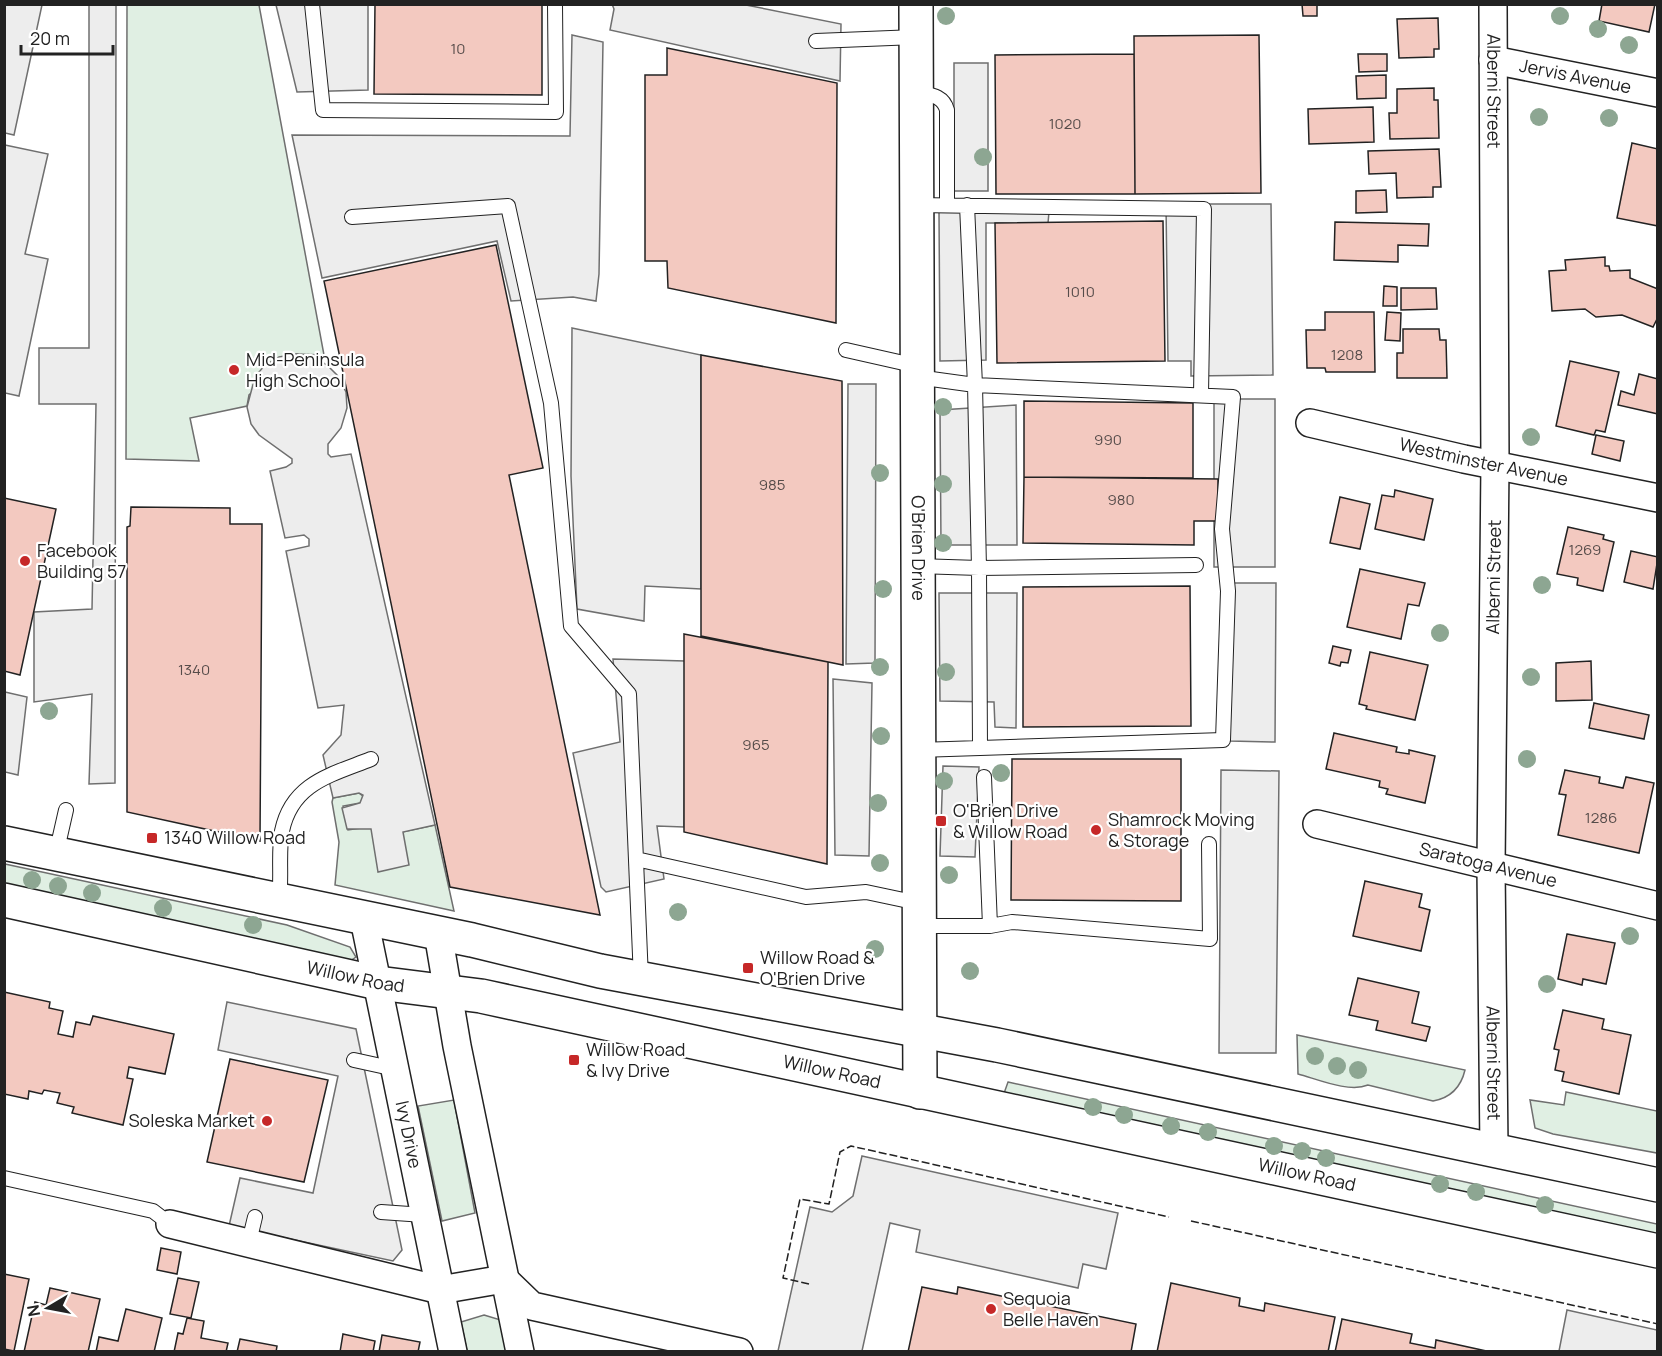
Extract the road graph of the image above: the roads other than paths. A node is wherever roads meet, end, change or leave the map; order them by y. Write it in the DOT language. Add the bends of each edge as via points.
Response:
graph roads {
  1 [pos="312,4"];
  2 [pos="555,4"];
  3 [pos="916,4"];
  4 [pos="1493,4"];
  5 [pos="916,37"];
  6 [pos="816,41"];
  7 [pos="1493,60"];
  8 [pos="1658,93"];
  9 [pos="932,205"];
  10 [pos="967,206"];
  11 [pos="352,217"];
  12 [pos="846,350"];
  13 [pos="917,372"];
  14 [pos="975,386"];
  15 [pos="1201,395"];
  16 [pos="1310,423"];
  17 [pos="1495,464"];
  18 [pos="1658,498"];
  19 [pos="1196,565"];
  20 [pos="917,566"];
  21 [pos="979,568"];
  22 [pos="980,748"];
  23 [pos="918,750"];
  24 [pos="371,759"];
  25 [pos="984,777"];
  26 [pos="66,810"];
  27 [pos="1317,824"];
  28 [pos="4,843"];
  29 [pos="1209,844"];
  30 [pos="56,854"];
  31 [pos="636,859"];
  32 [pos="1491,867"];
  33 [pos="4,900"];
  34 [pos="279,900"];
  35 [pos="1658,906"];
  36 [pos="918,914"];
  37 [pos="364,919"];
  38 [pos="990,926"];
  39 [pos="438,933"];
  40 [pos="641,979"];
  41 [pos="378,982"];
  42 [pos="448,991"];
  43 [pos="918,1031"];
  44 [pos="354,1060"];
  45 [pos="395,1069"];
  46 [pos="920,1092"];
  47 [pos="1494,1149"];
  48 [pos="4,1178"];
  49 [pos="1658,1185"];
  50 [pos="381,1212"];
  51 [pos="424,1215"];
  52 [pos="170,1224"];
  53 [pos="1658,1251"];
  54 [pos="504,1279"];
  55 [pos="440,1290"];
  56 [pos="453,1352"];
  57 [pos="520,1352"];
  58 [pos="739,1352"];
  1 -- 2 [label="lane" via="323,110 556,112"];
  3 -- 5 [label="main road, O'Brien Drive"];
  4 -- 7 [label="street, Alberni Street"];
  5 -- 6 [label="lane"];
  5 -- 9 [label="main road, O'Brien Drive" via="916,92"];
  7 -- 8 [label="street, Jervis Avenue"];
  7 -- 17 [label="street, Alberni Street"];
  9 -- 10 [label="lane"];
  9 -- 13 [label="main road, O'Brien Drive"];
  10 -- 14 [label="lane"];
  10 -- 15 [label="lane" via="1204,209"];
  11 -- 31 [label="lane" via="508,206 551,403 571,626 629,694"];
  12 -- 13 [label="lane"];
  13 -- 14 [label="lane"];
  13 -- 20 [label="main road, O'Brien Drive"];
  14 -- 15 [label="lane"];
  14 -- 21 [label="lane"];
  15 -- 22 [label="lane" via="1233,397 1222,529 1228,591 1223,741"];
  16 -- 17 [label="street, Westminster Avenue"];
  17 -- 18 [label="street, Westminster Avenue"];
  17 -- 32 [label="street, Alberni Street"];
  19 -- 21 [label="lane"];
  20 -- 21 [label="lane"];
  20 -- 23 [label="main road, O'Brien Drive"];
  21 -- 22 [label="lane"];
  22 -- 23 [label="lane"];
  23 -- 36 [label="main road, O'Brien Drive"];
  24 -- 34 [label="lane" via="298,794 282,831"];
  25 -- 38 [label="lane"];
  26 -- 30 [label="lane"];
  27 -- 32 [label="street, Saratoga Avenue"];
  28 -- 30 [label="main road"];
  29 -- 38 [label="lane" via="1210,939 1012,922"];
  30 -- 34 [label="main road"];
  31 -- 36 [label="lane" via="806,897 866,892"];
  31 -- 40 [label="lane"];
  32 -- 35 [label="street, Saratoga Avenue"];
  32 -- 47 [label="street, Alberni Street"];
  33 -- 41 [label="main road, Willow Road"];
  34 -- 37 [label="main road"];
  36 -- 38 [label="lane"];
  36 -- 43 [label="main road, O'Brien Drive"];
  37 -- 39 [label="main road"];
  37 -- 41 [label="street, Ivy Drive"];
  39 -- 40 [label="main road"];
  39 -- 42 [label="street"];
  40 -- 43 [label="main road"];
  41 -- 42 [label="main road, Willow Road"];
  41 -- 45 [label="street, Ivy Drive"];
  42 -- 46 [label="main road, Willow Road"];
  42 -- 54 [label="street"];
  43 -- 46 [label="main road, O'Brien Drive"];
  43 -- 47 [label="main road"];
  44 -- 45 [label="lane"];
  45 -- 51 [label="street, Ivy Drive"];
  46 -- 53 [label="main road, Willow Road"];
  47 -- 49 [label="main road"];
  48 -- 52 [label="lane" via="153,1211"];
  50 -- 51 [label="lane"];
  51 -- 55 [label="street, Ivy Drive"];
  52 -- 55 [label="street" via="252,1229"];
  54 -- 55 [label="street"];
  54 -- 57 [label="street"];
  54 -- 58 [label="street" via="532,1306"];
  55 -- 56 [label="street, Ivy Drive"];
}
